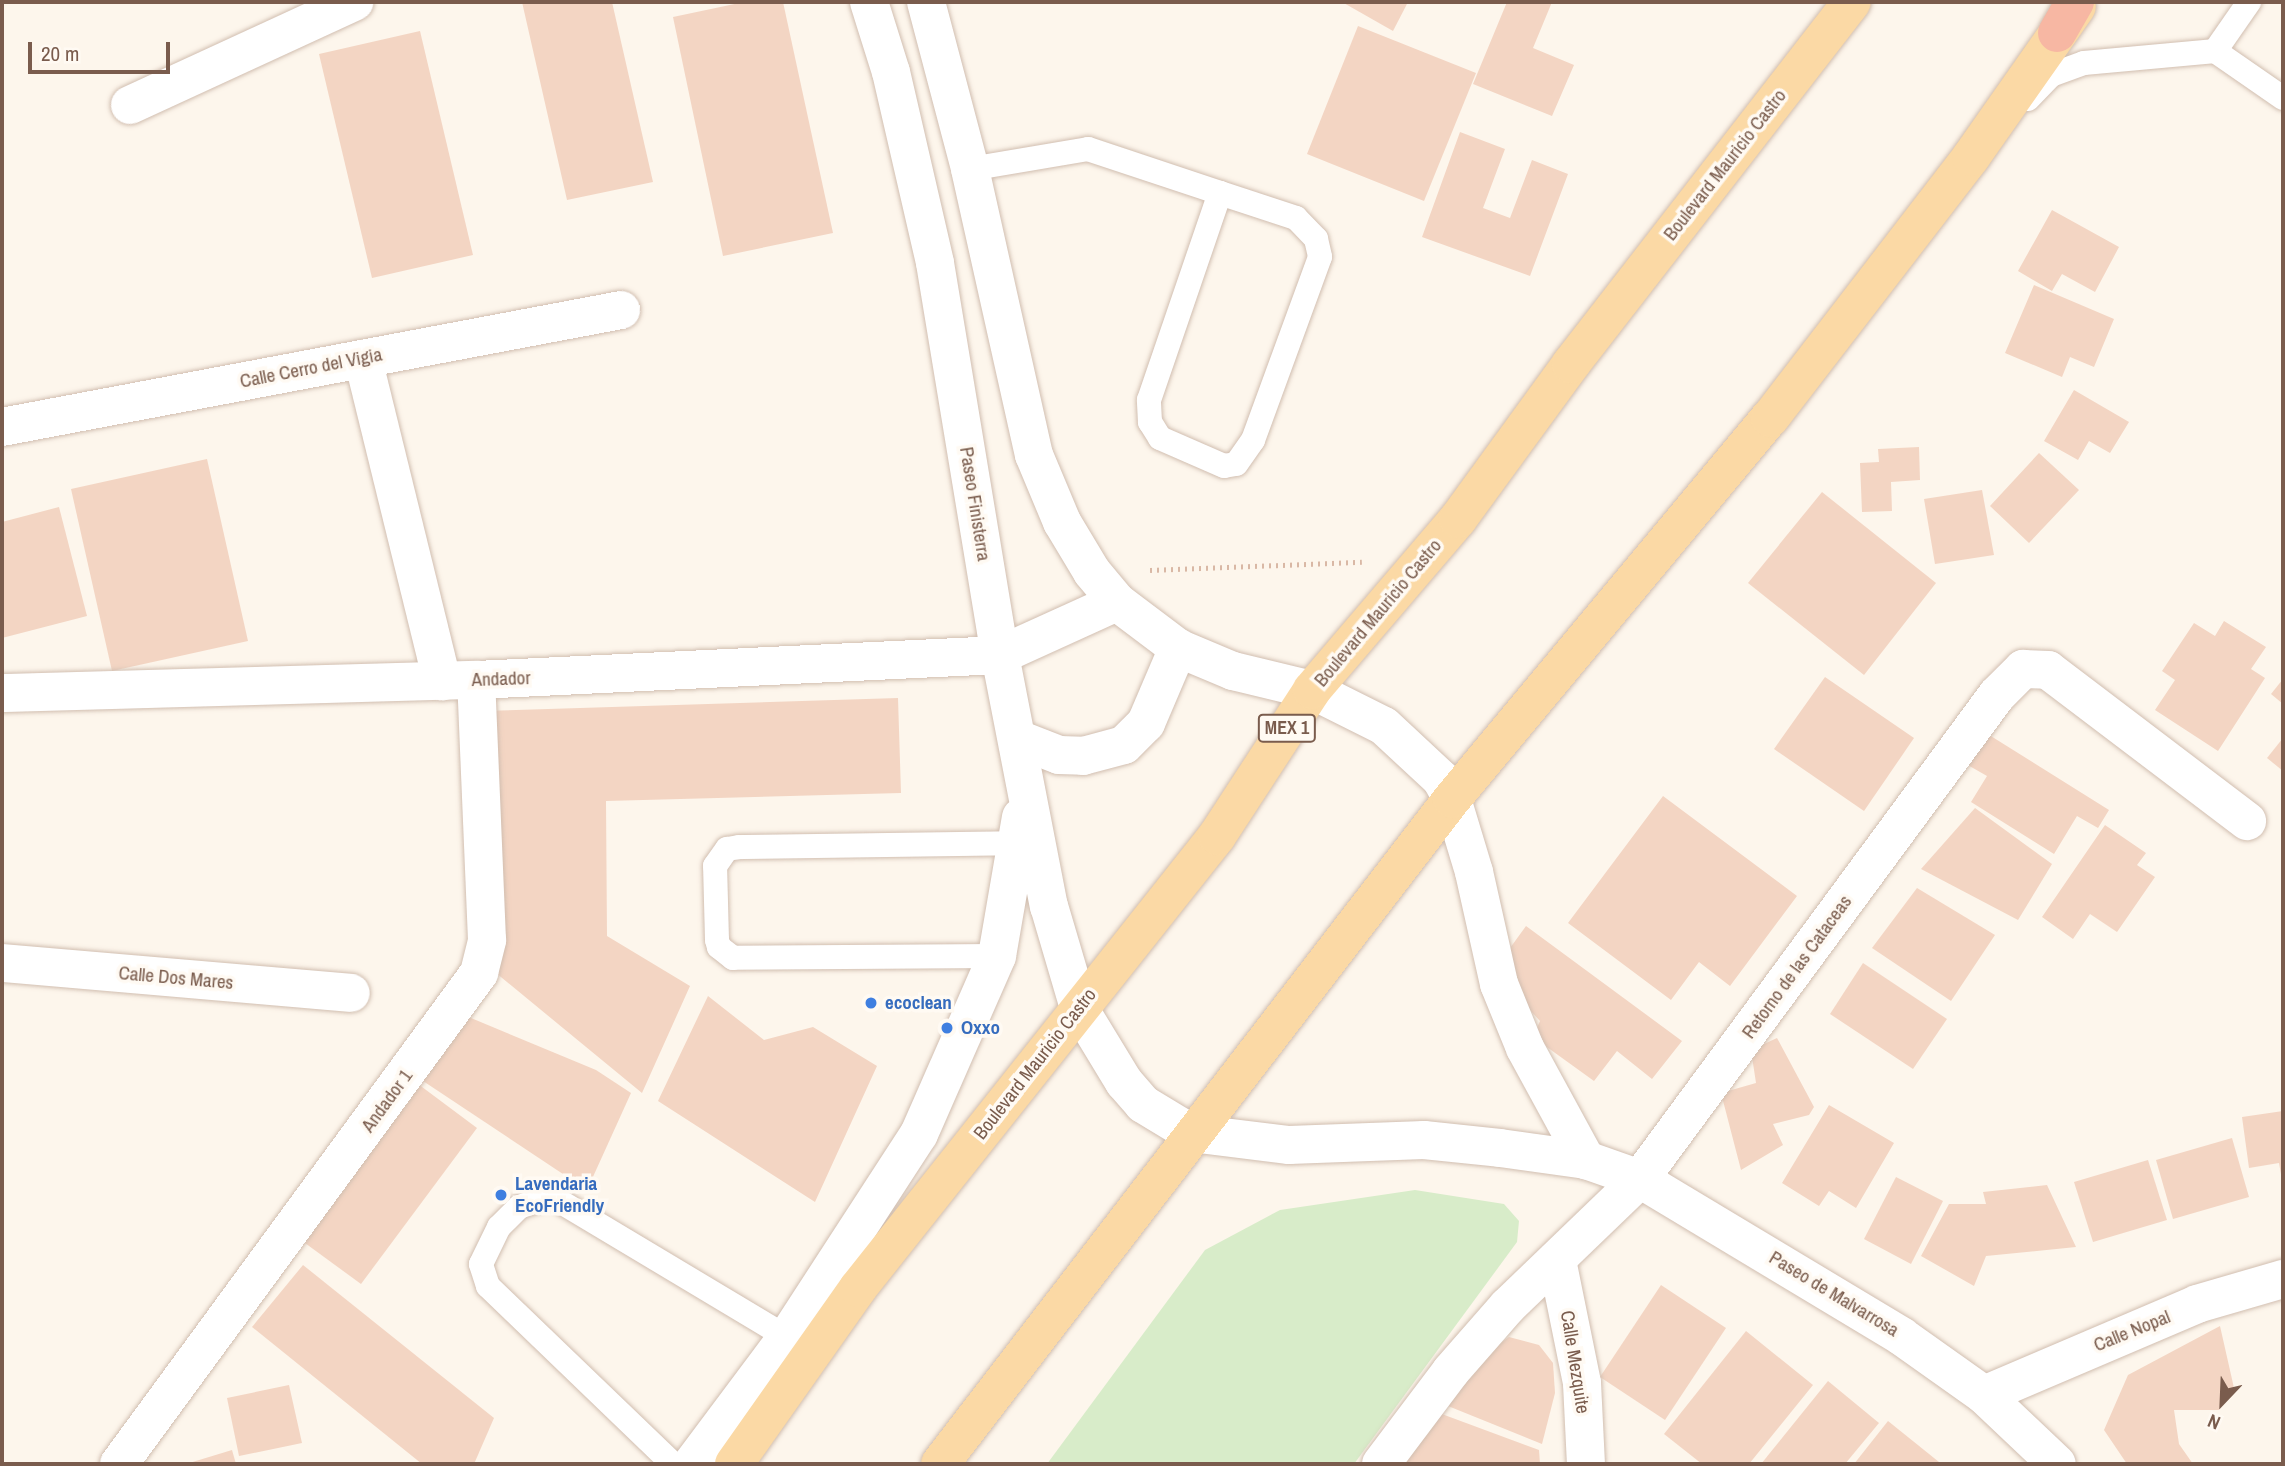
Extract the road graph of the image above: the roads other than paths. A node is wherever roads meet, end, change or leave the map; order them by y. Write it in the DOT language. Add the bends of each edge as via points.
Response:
graph roads {
  1 [pos="354,2"];
  2 [pos="869,2"];
  3 [pos="926,2"];
  4 [pos="1852,2"];
  5 [pos="2081,2"];
  6 [pos="2249,2"];
  7 [pos="2066,18"];
  8 [pos="2215,51"];
  9 [pos="2283,98"];
  10 [pos="131,105"];
  11 [pos="1971,157"];
  12 [pos="970,169"];
  13 [pos="1220,193"];
  14 [pos="621,310"];
  15 [pos="363,359"];
  16 [pos="2,427"];
  17 [pos="1117,602"];
  18 [pos="1178,648"];
  19 [pos="1000,655"];
  20 [pos="459,680"];
  21 [pos="1312,690"];
  22 [pos="2,693"];
  23 [pos="1018,739"];
  24 [pos="1026,788"];
  25 [pos="1452,799"];
  26 [pos="2247,821"];
  27 [pos="1018,843"];
  28 [pos="997,956"];
  29 [pos="2,963"];
  30 [pos="351,993"];
  31 [pos="1079,1008"];
  32 [pos="1191,1133"];
  33 [pos="1586,1160"];
  34 [pos="1640,1179"];
  35 [pos="1557,1260"];
  36 [pos="2283,1279"];
  37 [pos="787,1337"];
  38 [pos="1984,1395"];
  39 [pos="119,1464"];
  40 [pos="673,1464"];
  41 [pos="692,1464"];
  42 [pos="734,1464"];
  43 [pos="940,1464"];
  44 [pos="1381,1464"];
  45 [pos="1586,1464"];
  46 [pos="2057,1464"];
  1 -- 10 [label="street"];
  2 -- 19 [label="street, Paseo Finisterra" via="891,72 932,251"];
  3 -- 12 [label="street"];
  4 -- 21 [label="main road, Boulevard Mauricio Castro / MEX 1" via="1580,353 1458,519"];
  5 -- 7 [label="main road"];
  6 -- 8 [label="lane"];
  7 -- 11 [label="main road"];
  8 -- 9 [label="lane"];
  8 -- 11 [label="lane" via="2096,61 2052,75"];
  11 -- 25 [label="main road" via="1770,418"];
  12 -- 13 [label="lane" via="1088,149"];
  12 -- 17 [label="street" via="1045,488 1092,572"];
  13 -- 13 [label="lane" via="1149,400 1150,422 1160,438 1224,466 1236,464 1253,440 1320,257 1316,239 1296,218"];
  14 -- 15 [label="street, Calle Cerro del Vigia"];
  15 -- 16 [label="street, Calle Cerro del Vigia"];
  15 -- 20 [label="street, Andador 1"];
  17 -- 18 [label="street"];
  17 -- 19 [label="street"];
  18 -- 21 [label="street" via="1233,671"];
  18 -- 23 [label="street" via="1146,723 1125,745 1083,757 1059,755"];
  19 -- 20 [label="street, Andador"];
  19 -- 23 [label="street, Paseo Finisterra"];
  20 -- 22 [label="street, Andador"];
  20 -- 39 [label="street, Andador 1" via="487,940 479,973"];
  21 -- 25 [label="street" via="1384,726 1441,779"];
  21 -- 31 [label="main road, Boulevard Mauricio Castro / MEX 1" via="1217,836"];
  23 -- 24 [label="street, Paseo Finisterra"];
  24 -- 27 [label="street"];
  24 -- 31 [label="street, Paseo Finisterra" via="1049,906"];
  25 -- 32 [label="main road"];
  25 -- 33 [label="street" via="1499,984 1525,1048"];
  26 -- 34 [label="street, Retorno de las Cataceas" via="2048,670 2023,669 1997,695"];
  27 -- 28 [label="street"];
  27 -- 28 [label="lane" via="739,847 727,849 715,866 716,940 733,958"];
  28 -- 37 [label="street" via="919,1134"];
  29 -- 30 [label="street, Calle Dos Mares"];
  31 -- 32 [label="street, Paseo Finisterra" via="1136,1097"];
  31 -- 42 [label="main road, Boulevard Mauricio Castro / MEX 1" via="858,1288"];
  32 -- 33 [label="street, Paseo de Malvarrosa" via="1289,1145 1424,1140"];
  32 -- 43 [label="main road"];
  33 -- 34 [label="street, Paseo de Malvarrosa"];
  34 -- 35 [label="street, Retorno de las Cataceas"];
  34 -- 38 [label="street, Paseo de Malvarrosa" via="1901,1335"];
  35 -- 44 [label="street, Retorno de las Cataceas" via="1508,1306 1451,1371"];
  35 -- 45 [label="street, Calle Mezquite" via="1582,1383"];
  36 -- 38 [label="street, Calle Nopal" via="2197,1304"];
  37 -- 40 [label="lane" via="551,1196 519,1206 499,1227 481,1264 488,1286"];
  37 -- 41 [label="street"];
  38 -- 46 [label="street, Paseo de Malvarrosa"];
}
